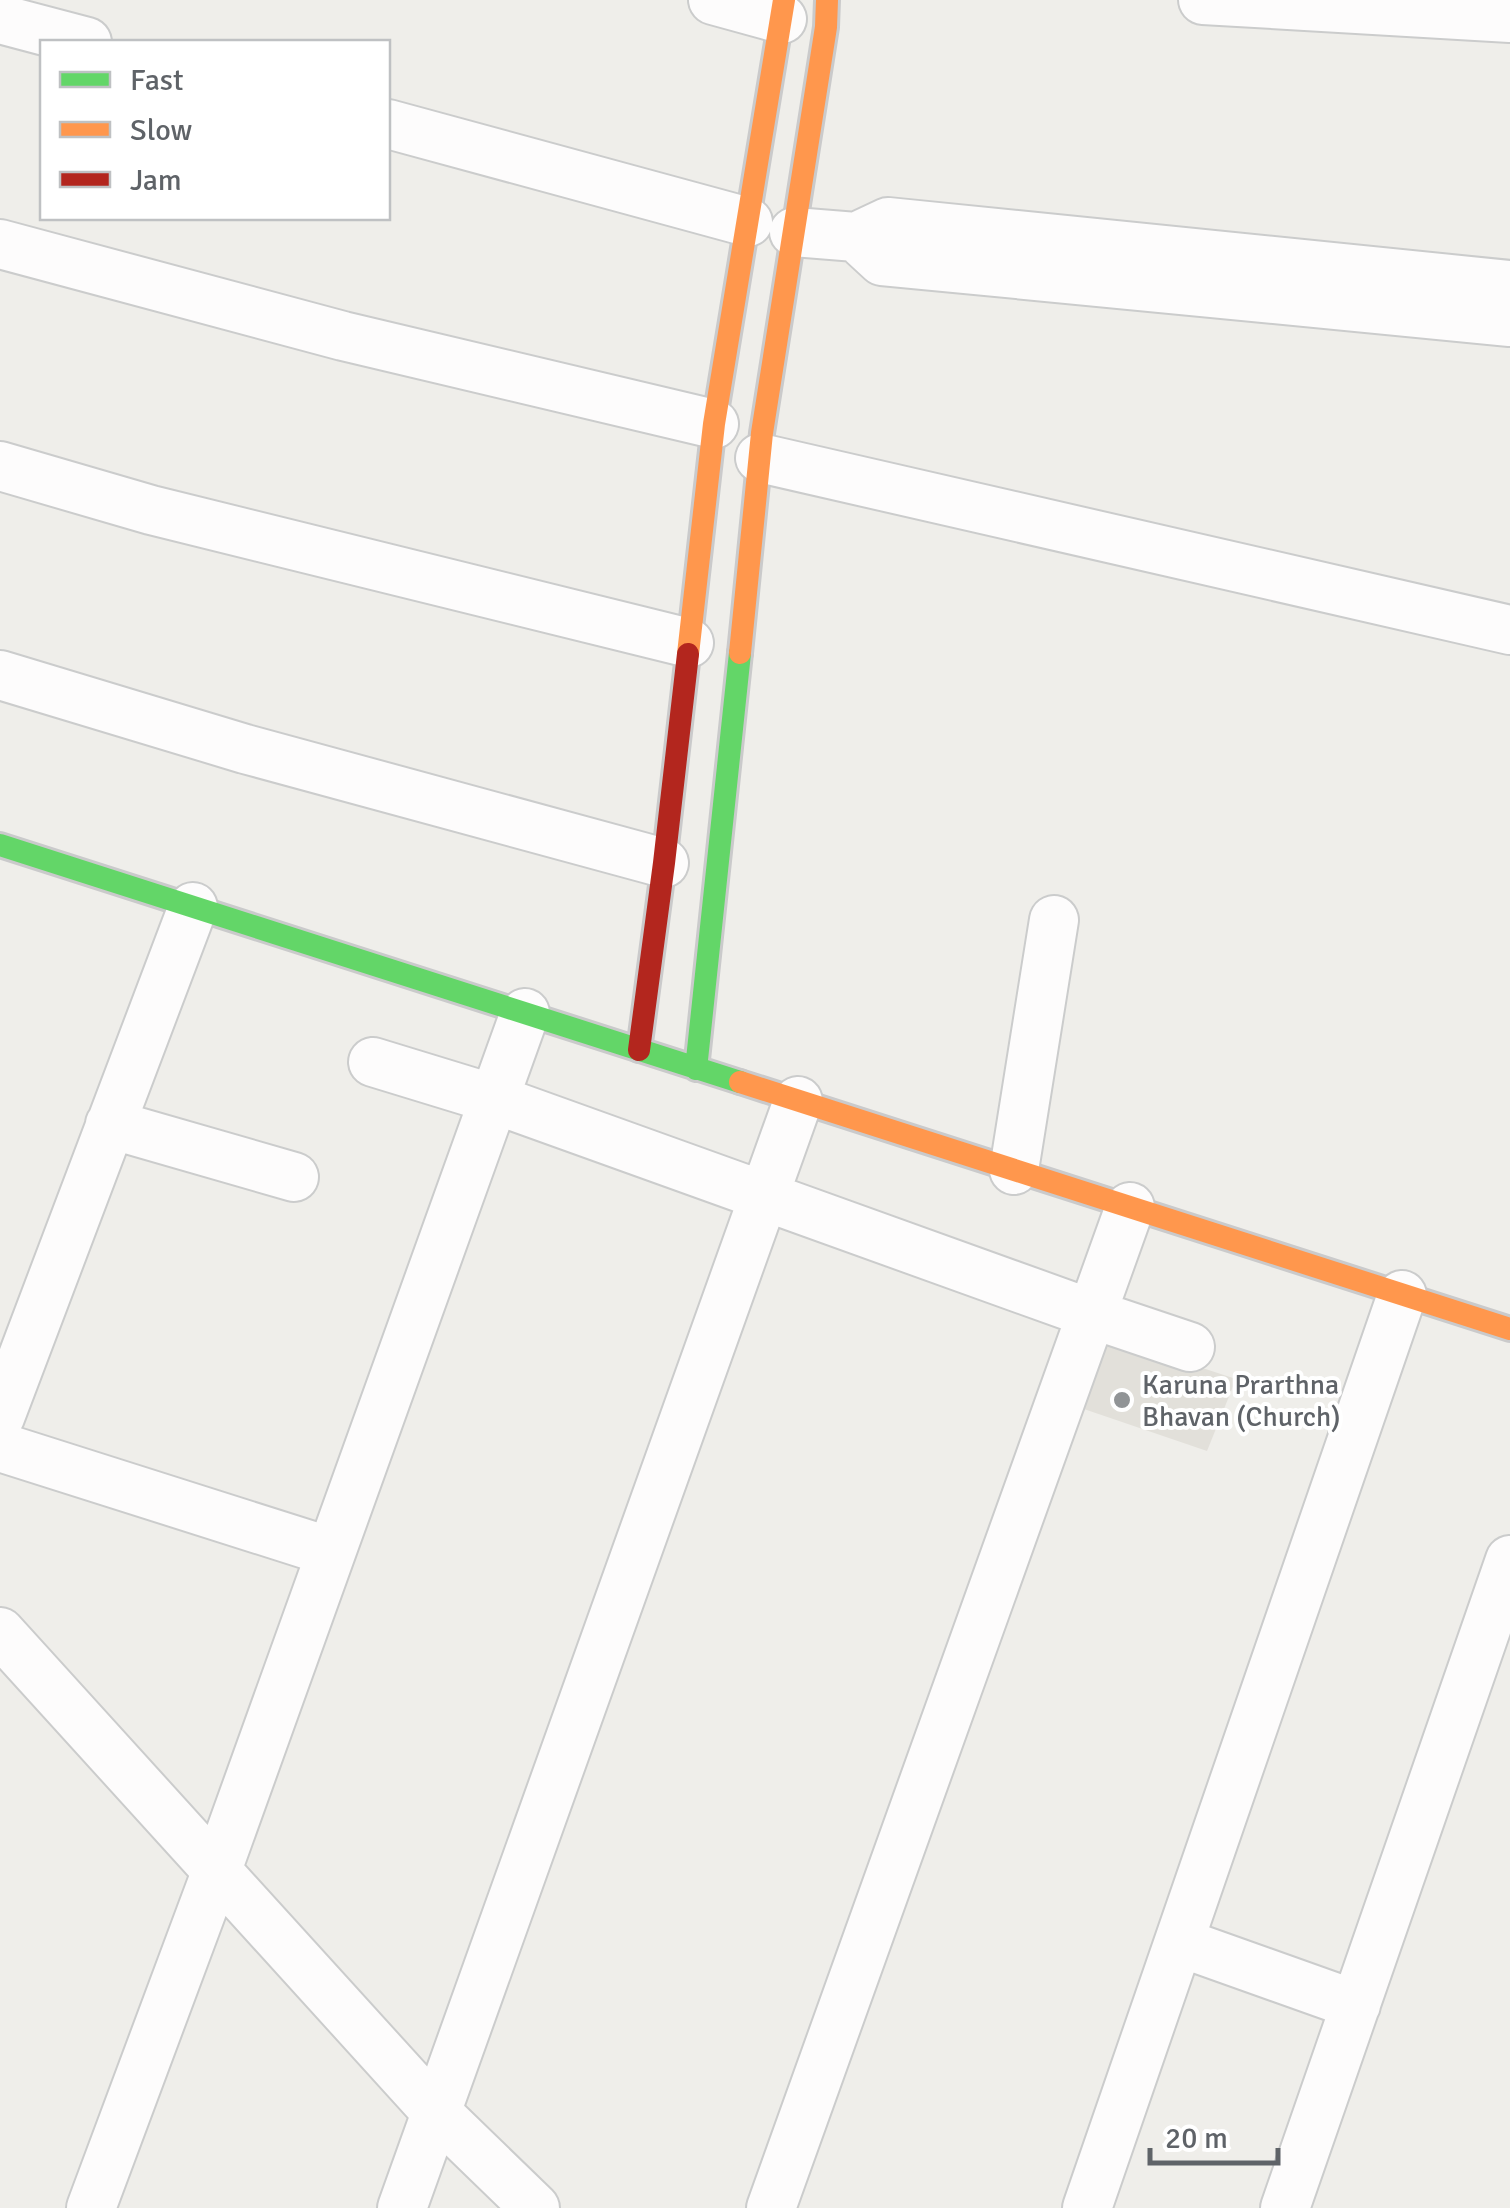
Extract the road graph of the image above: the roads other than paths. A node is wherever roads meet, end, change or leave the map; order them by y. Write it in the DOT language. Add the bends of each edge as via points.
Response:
graph roads {
  1 [pos="713,0"];
  2 [pos="827,0"];
  3 [pos="1203,0"];
  4 [pos="797,15"];
  5 [pos="1510,18"];
  6 [pos="0,19"];
  7 [pos="79,40"];
  8 [pos="390,125"];
  9 [pos="771,227"];
  10 [pos="856,237"];
  11 [pos="0,244"];
  12 [pos="1510,285"];
  13 [pos="1510,322"];
  14 [pos="742,434"];
  15 [pos="0,466"];
  16 [pos="1510,630"];
  17 [pos="715,650"];
  18 [pos="0,676"];
  19 [pos="0,845"];
  20 [pos="691,870"];
  21 [pos="192,907"];
  22 [pos="1054,920"];
  23 [pos="525,1014"];
  24 [pos="639,1050"];
  25 [pos="373,1062"];
  26 [pos="696,1068"];
  27 [pos="494,1099"];
  28 [pos="798,1101"];
  29 [pos="110,1124"];
  30 [pos="1014,1170"];
  31 [pos="294,1178"];
  32 [pos="764,1196"];
  33 [pos="1130,1208"];
  34 [pos="1402,1295"];
  35 [pos="1092,1314"];
  36 [pos="1510,1329"];
  37 [pos="1190,1347"];
  38 [pos="0,1417"];
  39 [pos="0,1447"];
  40 [pos="331,1552"];
  41 [pos="1510,1560"];
  42 [pos="0,1632"];
  43 [pos="217,1870"];
  44 [pos="1178,1942"];
  45 [pos="1356,2005"];
  46 [pos="436,2112"];
  47 [pos="91,2208"];
  48 [pos="402,2208"];
  49 [pos="535,2208"];
  50 [pos="771,2208"];
  51 [pos="1087,2208"];
  52 [pos="1285,2208"];
  1 -- 4 [label="street"];
  2 -- 4 [label="street"];
  3 -- 5 [label="street"];
  4 -- 9 [label="street"];
  4 -- 9 [label="street"];
  6 -- 7 [label="street"];
  8 -- 9 [label="street"];
  9 -- 10 [label="street"];
  9 -- 14 [label="street"];
  9 -- 14 [label="street"];
  10 -- 12 [label="street" via="888,222"];
  10 -- 13 [label="street" via="882,261"];
  11 -- 14 [label="street"];
  14 -- 16 [label="street"];
  14 -- 17 [label="street"];
  14 -- 17 [label="street"];
  15 -- 17 [label="street"];
  17 -- 20 [label="street"];
  17 -- 20 [label="street"];
  18 -- 20 [label="street"];
  19 -- 21 [label="street"];
  20 -- 24 [label="street"];
  20 -- 26 [label="street"];
  21 -- 23 [label="street"];
  21 -- 29 [label="street"];
  22 -- 30 [label="street"];
  23 -- 24 [label="street"];
  23 -- 27 [label="street"];
  24 -- 26 [label="street"];
  25 -- 27 [label="street"];
  26 -- 28 [label="street"];
  27 -- 32 [label="street"];
  27 -- 40 [label="street"];
  28 -- 30 [label="street"];
  28 -- 32 [label="street"];
  29 -- 31 [label="street"];
  29 -- 38 [label="street"];
  30 -- 33 [label="street"];
  32 -- 35 [label="street"];
  32 -- 46 [label="street"];
  33 -- 34 [label="street"];
  33 -- 35 [label="street"];
  34 -- 36 [label="street"];
  34 -- 44 [label="street"];
  35 -- 37 [label="street"];
  35 -- 50 [label="street"];
  39 -- 40 [label="street"];
  40 -- 43 [label="street"];
  41 -- 45 [label="street"];
  42 -- 43 [label="street"];
  43 -- 46 [label="street"];
  43 -- 47 [label="street"];
  44 -- 45 [label="street"];
  44 -- 51 [label="street"];
  45 -- 52 [label="street"];
  46 -- 48 [label="street"];
  46 -- 49 [label="street"];
}
